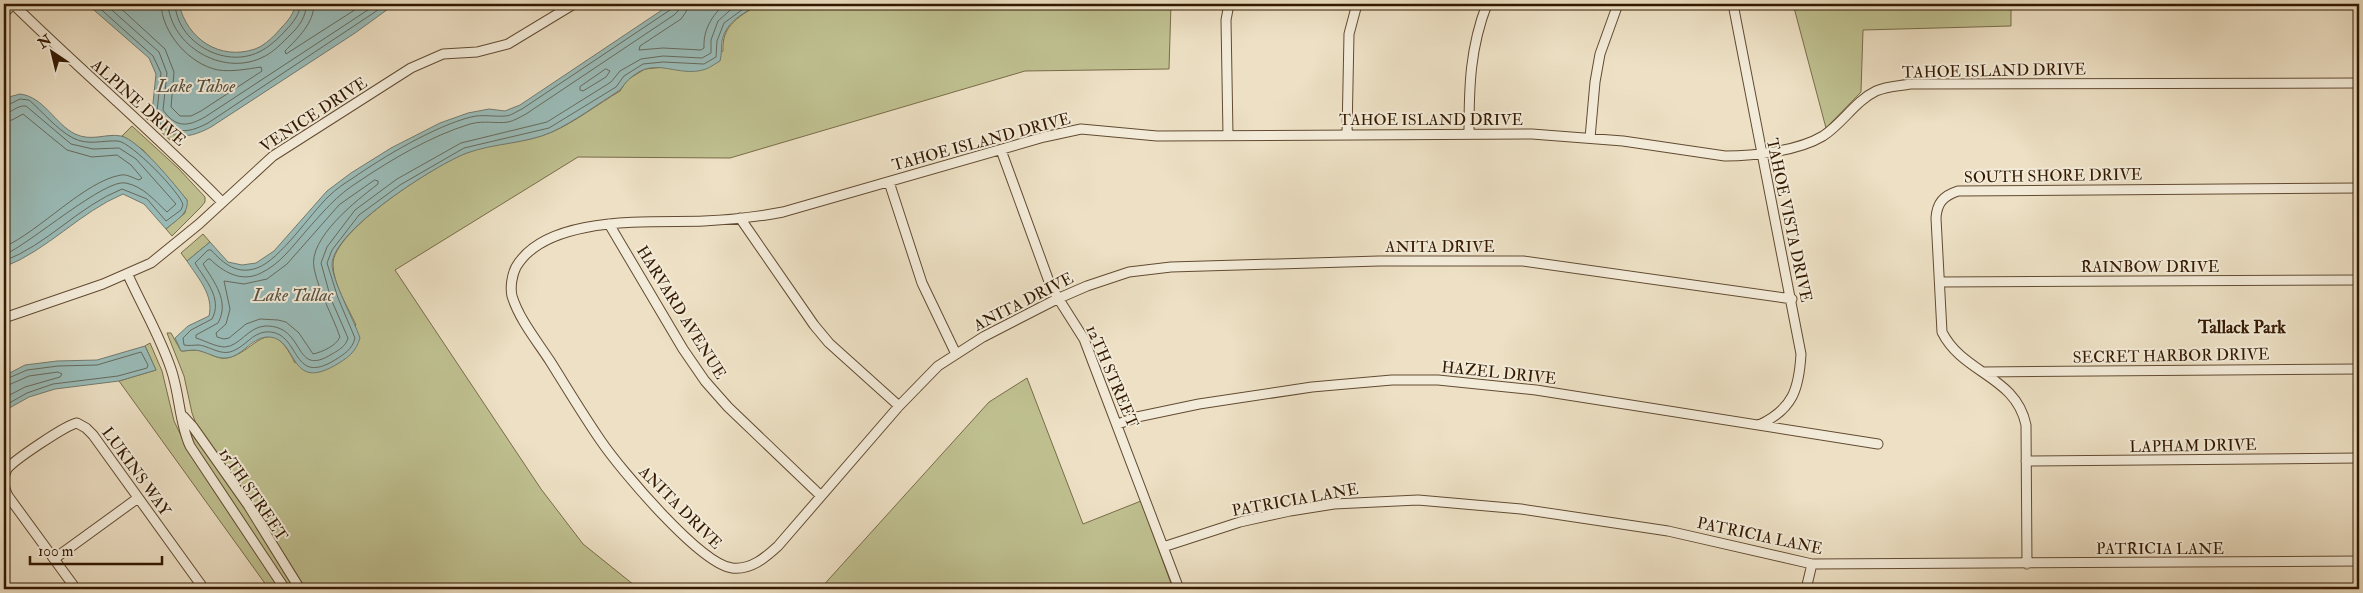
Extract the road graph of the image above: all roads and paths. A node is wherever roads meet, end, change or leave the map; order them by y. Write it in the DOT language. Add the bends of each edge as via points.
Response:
graph roads {
  1 [pos="13,4"];
  2 [pos="574,4"];
  3 [pos="1229,4"];
  4 [pos="1357,4"];
  5 [pos="1487,4"];
  6 [pos="1618,4"];
  7 [pos="1733,4"];
  8 [pos="4,13"];
  9 [pos="2359,83"];
  10 [pos="1469,132"];
  11 [pos="1347,134"];
  12 [pos="1228,135"];
  13 [pos="1590,138"];
  14 [pos="1001,150"];
  15 [pos="1761,153"];
  16 [pos="889,182"];
  17 [pos="2359,188"];
  18 [pos="222,202"];
  19 [pos="740,218"];
  20 [pos="609,224"];
  21 [pos="128,275"];
  22 [pos="512,277"];
  23 [pos="2359,280"];
  24 [pos="1940,282"];
  25 [pos="1057,299"];
  26 [pos="1792,299"];
  27 [pos="4,318"];
  28 [pos="956,354"];
  29 [pos="2359,368"];
  30 [pos="1983,372"];
  31 [pos="899,406"];
  32 [pos="183,416"];
  33 [pos="1118,424"];
  34 [pos="1759,426"];
  35 [pos="1878,444"];
  36 [pos="2359,458"];
  37 [pos="2026,461"];
  38 [pos="5,476"];
  39 [pos="821,496"];
  40 [pos="138,498"];
  41 [pos="1163,547"];
  42 [pos="54,559"];
  43 [pos="2359,561"];
  44 [pos="1812,564"];
  45 [pos="2027,564"];
  46 [pos="76,589"];
  47 [pos="204,589"];
  48 [pos="285,589"];
  49 [pos="300,589"];
  50 [pos="1179,589"];
  51 [pos="1806,589"];
  1 -- 8 [label="street"];
  1 -- 18 [label="street, ALPINE DRIVE" via="173,152"];
  2 -- 18 [label="street, VENICE DRIVE" via="508,44 478,52 443,54 411,68 286,147"];
  3 -- 12 [label="street" via="1226,20"];
  4 -- 11 [label="street" via="1349,34"];
  5 -- 10 [label="street" via="1470,63"];
  6 -- 13 [label="street" via="1600,54"];
  7 -- 15 [label="street, TAHOE VISTA DRIVE"];
  9 -- 15 [label="street, TAHOE ISLAND DRIVE" via="1910,84 1876,91 1821,137"];
  10 -- 11 [label="street, TAHOE ISLAND DRIVE"];
  10 -- 13 [label="street, TAHOE ISLAND DRIVE"];
  11 -- 12 [label="street, TAHOE ISLAND DRIVE"];
  12 -- 14 [label="street, TAHOE ISLAND DRIVE" via="1156,136 1081,129"];
  13 -- 15 [label="street, TAHOE ISLAND DRIVE" via="1725,156"];
  14 -- 16 [label="street, TAHOE ISLAND DRIVE"];
  14 -- 25 [label="street, 12TH STREET"];
  15 -- 26 [label="street, TAHOE VISTA DRIVE"];
  16 -- 19 [label="street, TAHOE ISLAND DRIVE" via="783,212"];
  16 -- 28 [label="street" via="922,283"];
  17 -- 24 [label="street, SOUTH SHORE DRIVE" via="1958,191 1941,199 1937,207"];
  18 -- 21 [label="street, VENICE DRIVE" via="165,253"];
  19 -- 20 [label="street, TAHOE ISLAND DRIVE"];
  19 -- 31 [label="street" via="814,326"];
  20 -- 22 [label="street, TAHOE ISLAND DRIVE" via="570,231 553,238 524,258"];
  20 -- 39 [label="street, HARVARD AVENUE" via="705,381"];
  21 -- 27 [label="street, VENICE DRIVE"];
  21 -- 32 [label="street, 15TH STREET" via="169,364"];
  22 -- 39 [label="street, ANITA DRIVE" via="512,294 522,318 601,441 629,477 678,529 718,564 742,568 762,560"];
  23 -- 24 [label="street, RAINBOW DRIVE"];
  24 -- 30 [label="street, SOUTH SHORE DRIVE" via="1942,332 1955,352"];
  25 -- 26 [label="street, ANITA DRIVE" via="1110,277 1148,269 1482,260 1551,264"];
  25 -- 28 [label="street, ANITA DRIVE"];
  25 -- 33 [label="street, 12TH STREET" via="1084,339"];
  26 -- 34 [label="street, TAHOE VISTA DRIVE" via="1801,354 1797,385 1783,411"];
  28 -- 31 [label="street, ANITA DRIVE" via="938,366"];
  29 -- 30 [label="street, SECRET HARBOR DRIVE"];
  30 -- 37 [label="street, SOUTH SHORE DRIVE" via="2012,394 2023,412"];
  31 -- 39 [label="street, ANITA DRIVE"];
  32 -- 48 [label="street, 15TH STREET" via="182,425 190,446"];
  32 -- 49 [label="street, 15TH STREET" via="248,505"];
  33 -- 34 [label="street, HAZEL DRIVE" via="1208,402 1312,387 1438,380 1536,390"];
  33 -- 41 [label="street, 12TH STREET"];
  34 -- 35 [label="street, HAZEL DRIVE"];
  36 -- 37 [label="street, LAPHAM DRIVE"];
  37 -- 45 [label="street, SOUTH SHORE DRIVE"];
  38 -- 40 [label="street, LUKINS WAY" via="15,462 66,426 77,423 92,435"];
  38 -- 42 [label="street" via="8,496"];
  40 -- 42 [label="street"];
  40 -- 47 [label="street, LUKINS WAY"];
  41 -- 44 [label="street, PATRICIA LANE" via="1240,522 1299,510 1343,503 1418,500 1521,509 1668,531"];
  41 -- 50 [label="street, 12TH STREET"];
  42 -- 46 [label="street"];
  43 -- 45 [label="street, PATRICIA LANE"];
  44 -- 45 [label="street, PATRICIA LANE"];
  44 -- 51 [label="street"];
}
